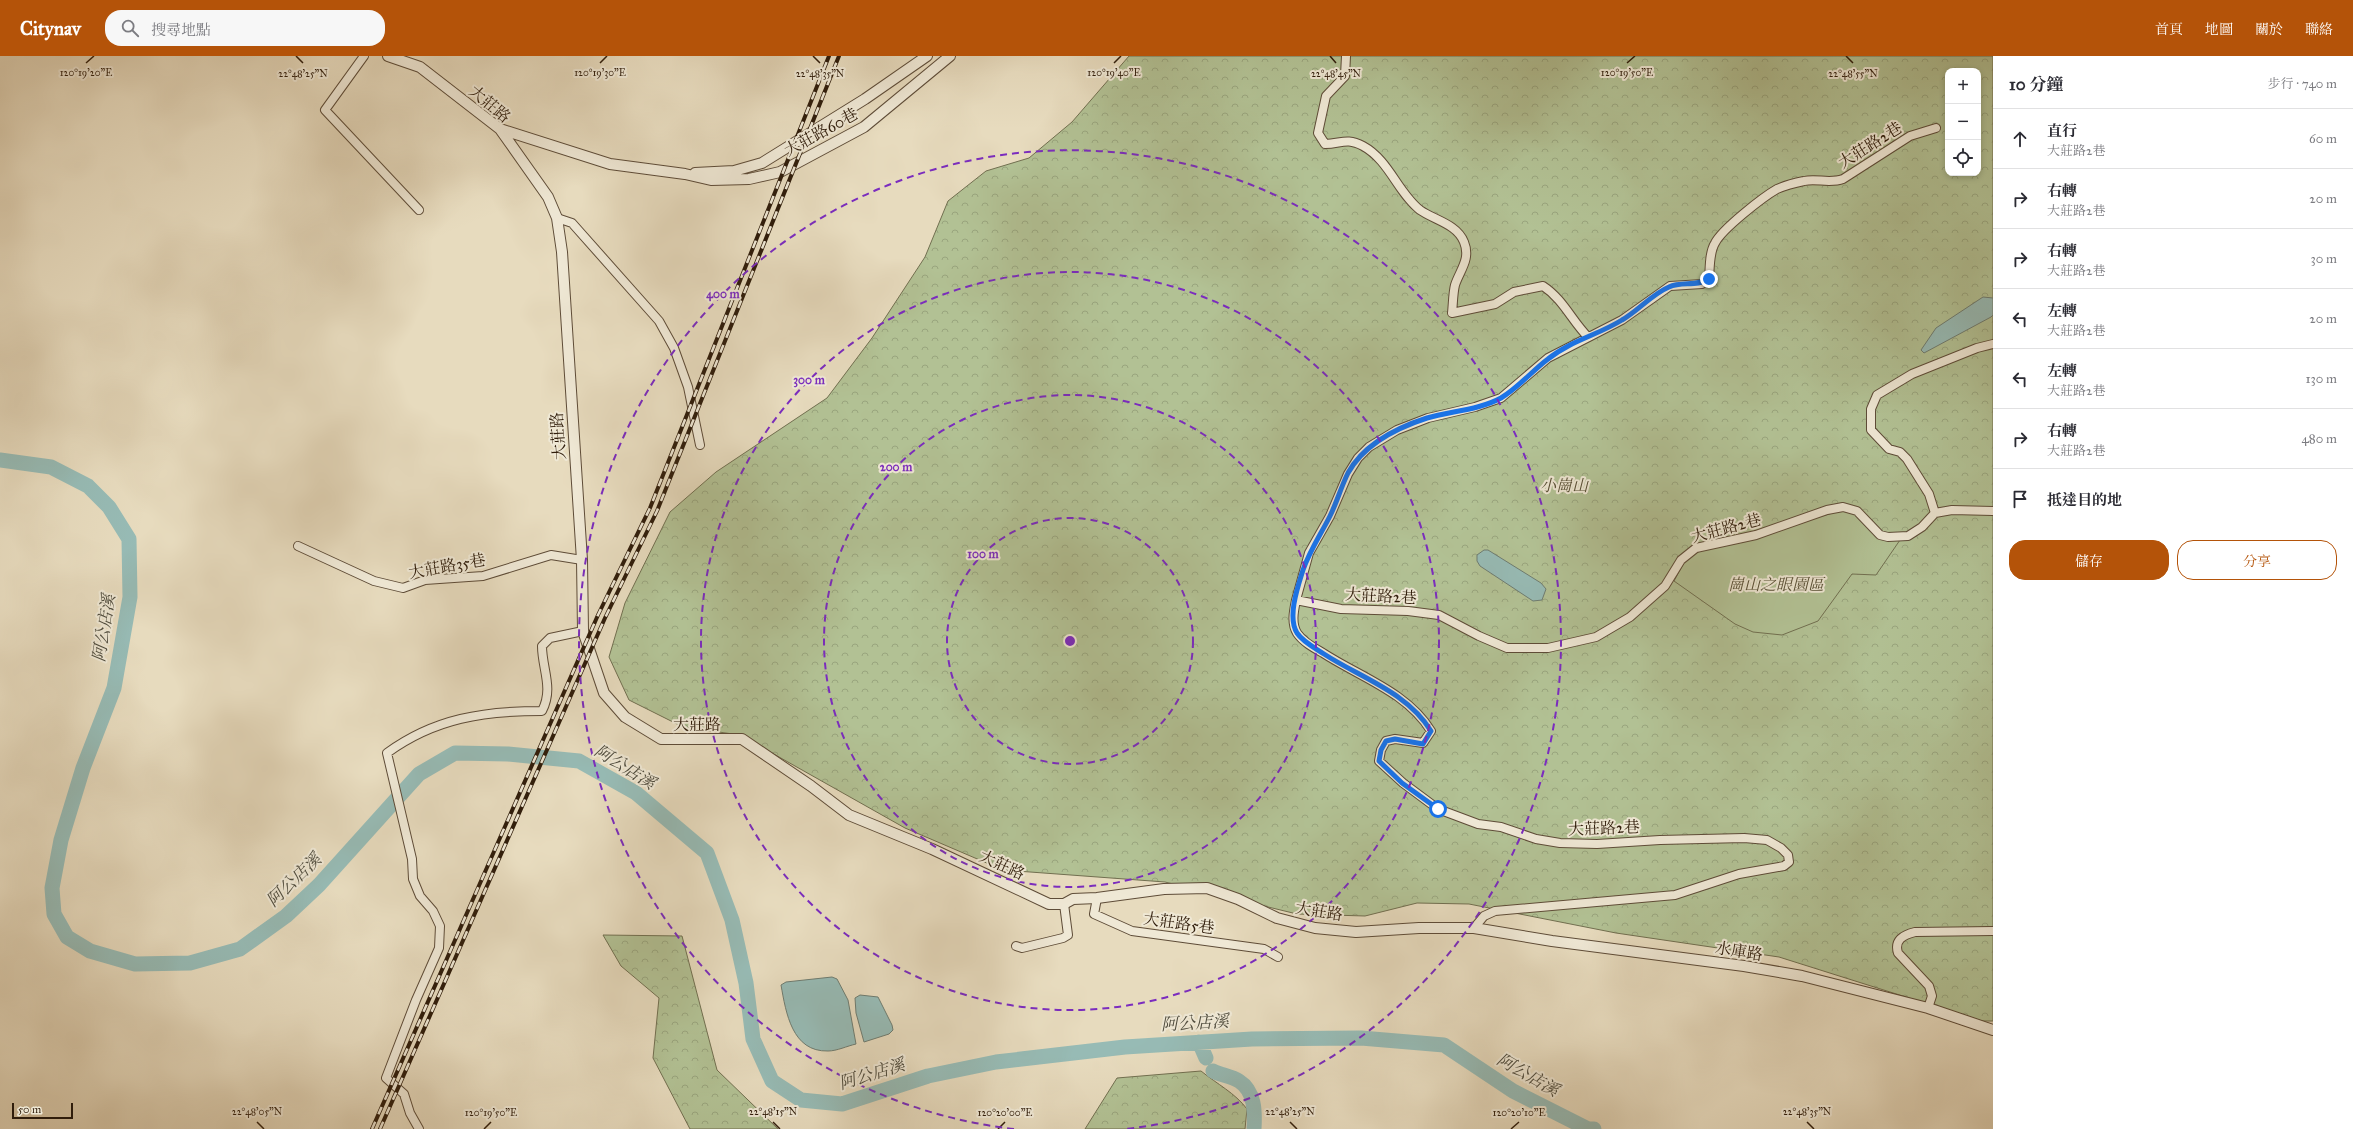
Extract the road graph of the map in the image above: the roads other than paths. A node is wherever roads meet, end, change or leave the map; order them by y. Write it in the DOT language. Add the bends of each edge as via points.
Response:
graph roads {
  1 [pos="364,56"];
  2 [pos="388,56"];
  3 [pos="928,56"];
  4 [pos="950,56"];
  5 [pos="1346,56"];
  6 [pos="1936,128"];
  7 [pos="500,129"];
  8 [pos="685,174"];
  9 [pos="419,210"];
  10 [pos="557,218"];
  11 [pos="1588,337"];
  12 [pos="1993,344"];
  13 [pos="700,445"];
  14 [pos="1993,510"];
  15 [pos="1935,513"];
  16 [pos="298,546"];
  17 [pos="582,560"];
  18 [pos="1296,600"];
  19 [pos="583,631"];
  20 [pos="1096,898"];
  21 [pos="1064,904"];
  22 [pos="1474,928"];
  23 [pos="1993,931"];
  24 [pos="1016,946"];
  25 [pos="1278,957"];
  26 [pos="1928,1008"];
  27 [pos="1993,1030"];
  28 [pos="419,1129"];
  1 -- 9 [label="street" via="325,110"];
  2 -- 7 [label="street, 大莊路" via="420,67"];
  3 -- 8 [label="street, 大莊路60巷" via="865,100 762,163 734,171"];
  4 -- 8 [label="street, 大莊路60巷" via="864,127 780,172 749,179 711,180"];
  5 -- 11 [label="street" via="1345,76 1326,96 1318,133 1325,144 1346,140 1364,147 1384,165 1408,199 1457,232 1464,242 1466,257 1455,286 1452,313 1495,304 1514,292 1543,286 1555,294 1577,326"];
  6 -- 11 [label="street, 大莊路2巷" via="1910,136 1843,180 1832,183 1803,181 1788,184 1766,195 1723,232 1715,243 1709,279 1702,284 1670,286 1622,320"];
  7 -- 8 [label="street, 大莊路60巷" via="610,164"];
  7 -- 10 [label="street, 大莊路" via="548,197"];
  10 -- 13 [label="street" via="572,223 659,321 674,348 688,387"];
  10 -- 17 [label="street, 大莊路" via="562,252"];
  11 -- 18 [label="street, 大莊路2巷" via="1548,358 1501,398 1428,418 1397,430 1369,447 1348,474 1330,516 1309,552"];
  12 -- 15 [label="street" via="1912,374 1877,395 1871,410 1871,430 1889,449 1900,452 1907,459 1929,494"];
  14 -- 15 [label="street" via="1952,510"];
  15 -- 18 [label="street, 大莊路2巷" via="1922,527 1908,536 1888,537 1880,535 1857,511 1844,507 1827,510 1756,535 1696,548 1681,560 1665,586 1630,617 1596,637 1548,648 1508,648 1439,615 1408,611 1341,609"];
  16 -- 17 [label="street, 大莊路35巷" via="374,581 403,588 425,580 483,576 551,555"];
  17 -- 19 [label="street, 大莊路"];
  18 -- 22 [label="street, 大莊路2巷" via="1293,619 1296,632 1306,642 1335,661 1380,684 1427,724 1431,731 1423,744 1395,739 1386,741 1379,761 1402,783 1438,809 1478,824 1501,827 1536,839 1560,843 1597,844 1744,838 1768,840 1788,855 1789,862 1784,866 1739,874 1675,895 1495,911 1484,916"];
  19 -- 21 [label="street, 大莊路" via="604,693 625,717 661,739 742,739 849,815 932,849 1049,904"];
  19 -- 28 [label="street" via="550,638 542,646 548,684 546,703 542,711 508,711 469,716 433,727 402,742 387,753 412,859 413,879 420,896 433,911 440,926 439,948 386,1078 404,1094"];
  20 -- 21 [label="street, 大莊路" via="1073,898"];
  20 -- 22 [label="street, 大莊路" via="1164,889 1207,888 1238,899 1277,918 1315,928 1356,932"];
  20 -- 25 [label="street, 大莊路5巷" via="1094,914 1132,931 1264,949"];
  21 -- 24 [label="street" via="1068,935 1022,948"];
  22 -- 26 [label="street, 水庫路" via="1802,976"];
  23 -- 26 [label="street" via="1915,932 1897,941 1898,953 1928,986 1932,996"];
  26 -- 27 [label="street, 水庫路"];
}
